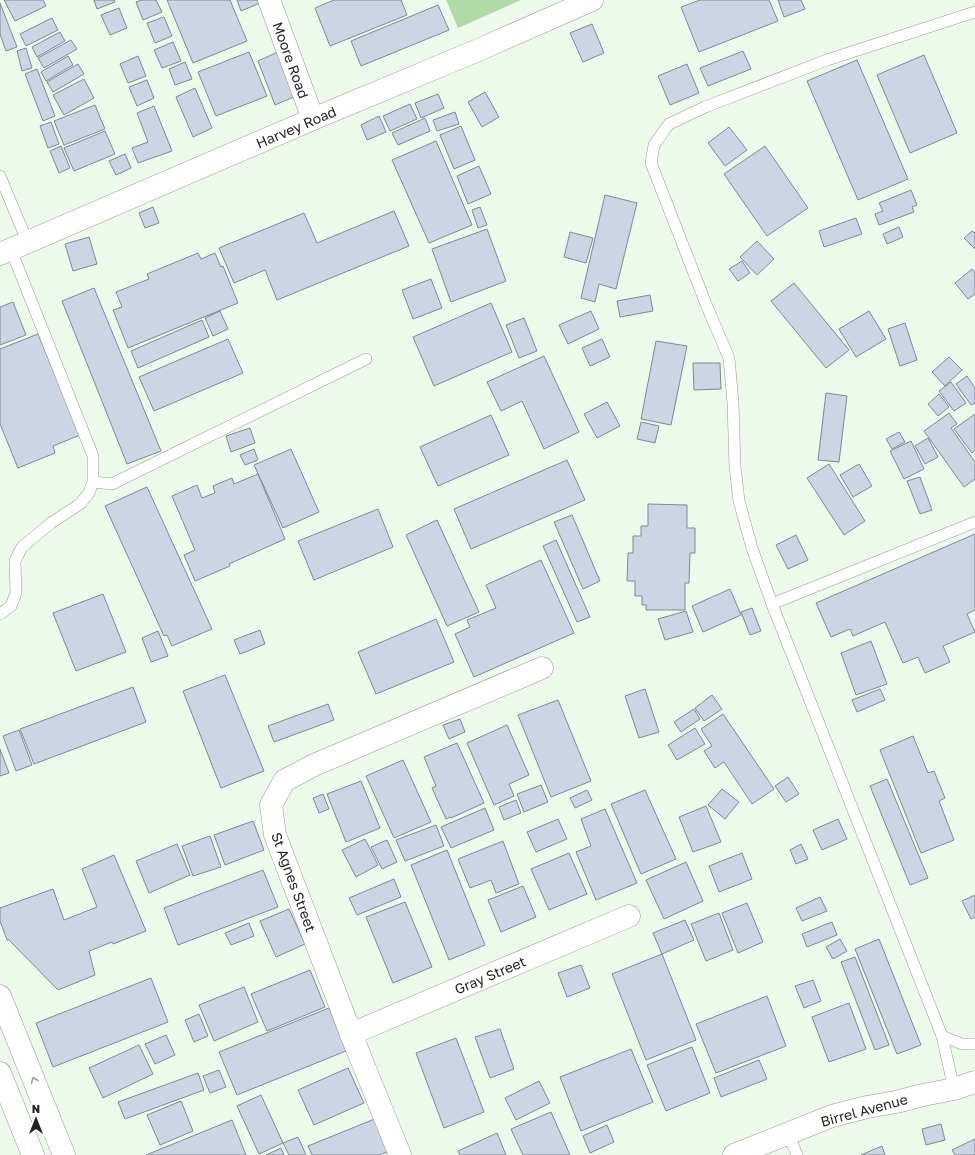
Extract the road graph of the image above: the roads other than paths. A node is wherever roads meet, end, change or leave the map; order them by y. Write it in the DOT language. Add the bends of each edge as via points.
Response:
graph roads {
  1 [pos="269,0"];
  2 [pos="592,0"];
  3 [pos="975,12"];
  4 [pos="313,119"];
  5 [pos="0,176"];
  6 [pos="13,249"];
  7 [pos="366,359"];
  8 [pos="93,482"];
  9 [pos="975,522"];
  10 [pos="772,604"];
  11 [pos="0,614"];
  12 [pos="542,668"];
  13 [pos="628,916"];
  14 [pos="0,996"];
  15 [pos="351,1034"];
  16 [pos="942,1036"];
  17 [pos="975,1044"];
  18 [pos="0,1073"];
  19 [pos="969,1085"];
  20 [pos="788,1133"];
  21 [pos="33,1155"];
  22 [pos="64,1155"];
  23 [pos="400,1155"];
  24 [pos="734,1155"];
  25 [pos="797,1155"];
  1 -- 4 [label="main road, Moore Road"];
  2 -- 4 [label="main road, Harvey Road"];
  3 -- 10 [label="lane" via="827,60 705,107 669,124 654,145 651,163 729,358 739,501"];
  4 -- 6 [label="main road, Harvey Road"];
  5 -- 6 [label="lane"];
  6 -- 8 [label="lane" via="93,456"];
  7 -- 8 [label="lane" via="112,484"];
  8 -- 11 [label="lane" via="89,493 80,504 51,523 22,547 15,561 16,593 11,606"];
  9 -- 10 [label="lane"];
  10 -- 16 [label="lane"];
  12 -- 15 [label="main road, St Agnes Street" via="314,764 284,782 270,805 275,835"];
  13 -- 15 [label="main road, Gray Street"];
  22 -- 14 [label="main road, one-way"];
  15 -- 23 [label="main road, St Agnes Street"];
  16 -- 17 [label="lane" via="962,1044"];
  16 -- 19 [label="lane"];
  18 -- 21 [label="main road"];
  19 -- 20 [label="main road, Birrel Avenue" via="832,1116"];
  20 -- 24 [label="main road, Birrel Avenue"];
  20 -- 25 [label="lane"];
}
